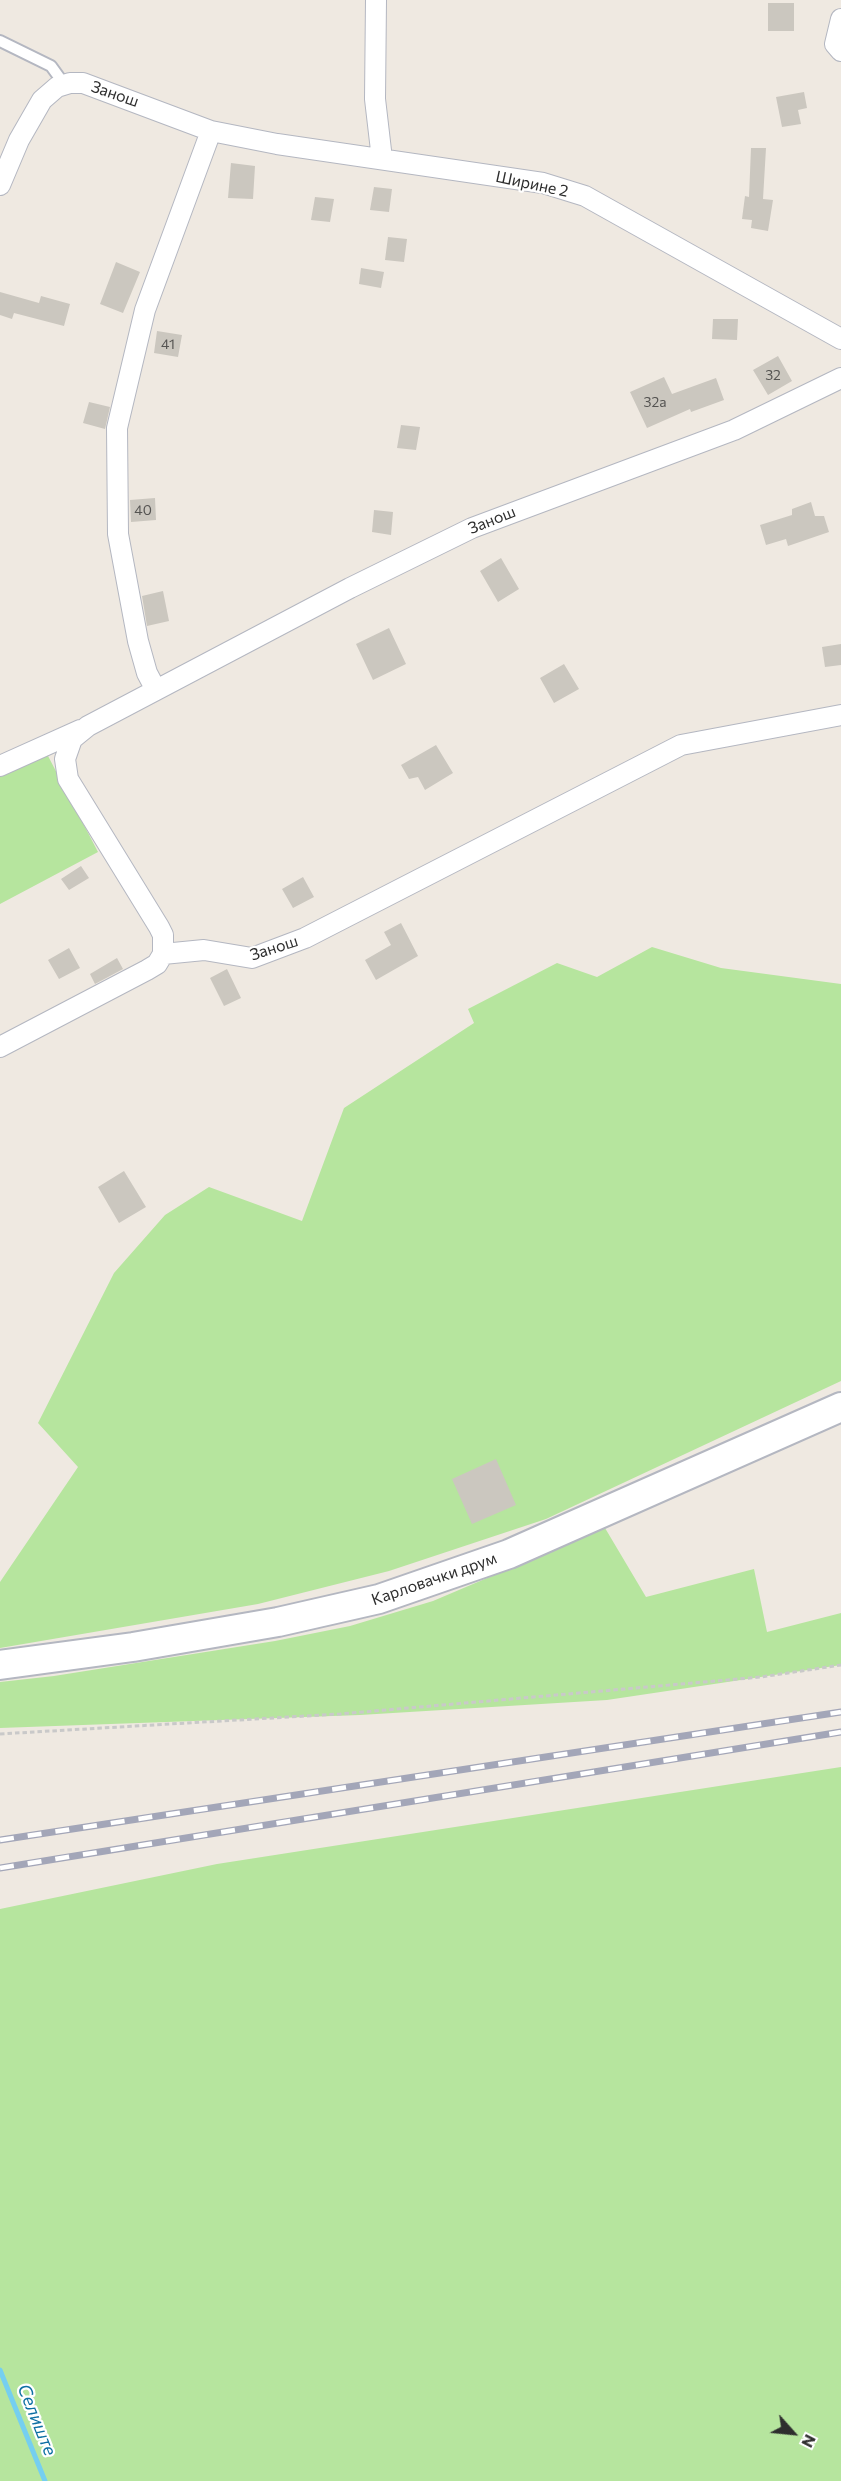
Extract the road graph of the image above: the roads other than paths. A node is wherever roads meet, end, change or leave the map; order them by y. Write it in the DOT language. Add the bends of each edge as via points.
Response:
graph roads {
  1 [pos="376,0"];
  2 [pos="841,19"];
  3 [pos="0,41"];
  4 [pos="841,51"];
  5 [pos="64,84"];
  6 [pos="211,131"];
  7 [pos="382,159"];
  8 [pos="0,185"];
  9 [pos="841,339"];
  10 [pos="841,378"];
  11 [pos="156,690"];
  12 [pos="841,715"];
  13 [pos="88,726"];
  14 [pos="0,766"];
  15 [pos="163,954"];
  16 [pos="0,1047"];
  17 [pos="841,1407"];
  18 [pos="0,1665"];
  1 -- 7 [label="street" via="375,99"];
  2 -- 4 [label="street" via="835,44"];
  3 -- 5 [label="lane" via="51,66"];
  5 -- 6 [label="street, Занош" via="90,85"];
  5 -- 8 [label="street" via="42,100"];
  6 -- 7 [label="street, Занош"];
  6 -- 11 [label="street" via="145,310 117,428 118,534 138,641"];
  7 -- 9 [label="street, Ширине 2" via="543,183 585,196"];
  10 -- 11 [label="street, Занош" via="734,430 472,528"];
  11 -- 13 [label="street, Занош"];
  12 -- 15 [label="street, Занош" via="681,746 305,938 252,958 204,950"];
  13 -- 14 [label="street, Занош"];
  13 -- 15 [label="street, Занош" via="72,740 65,759 68,779 159,927"];
  15 -- 16 [label="street" via="147,970"];
  17 -- 18 [label="main road, Карловачки друм" via="509,1554 379,1599 278,1622"];
}
